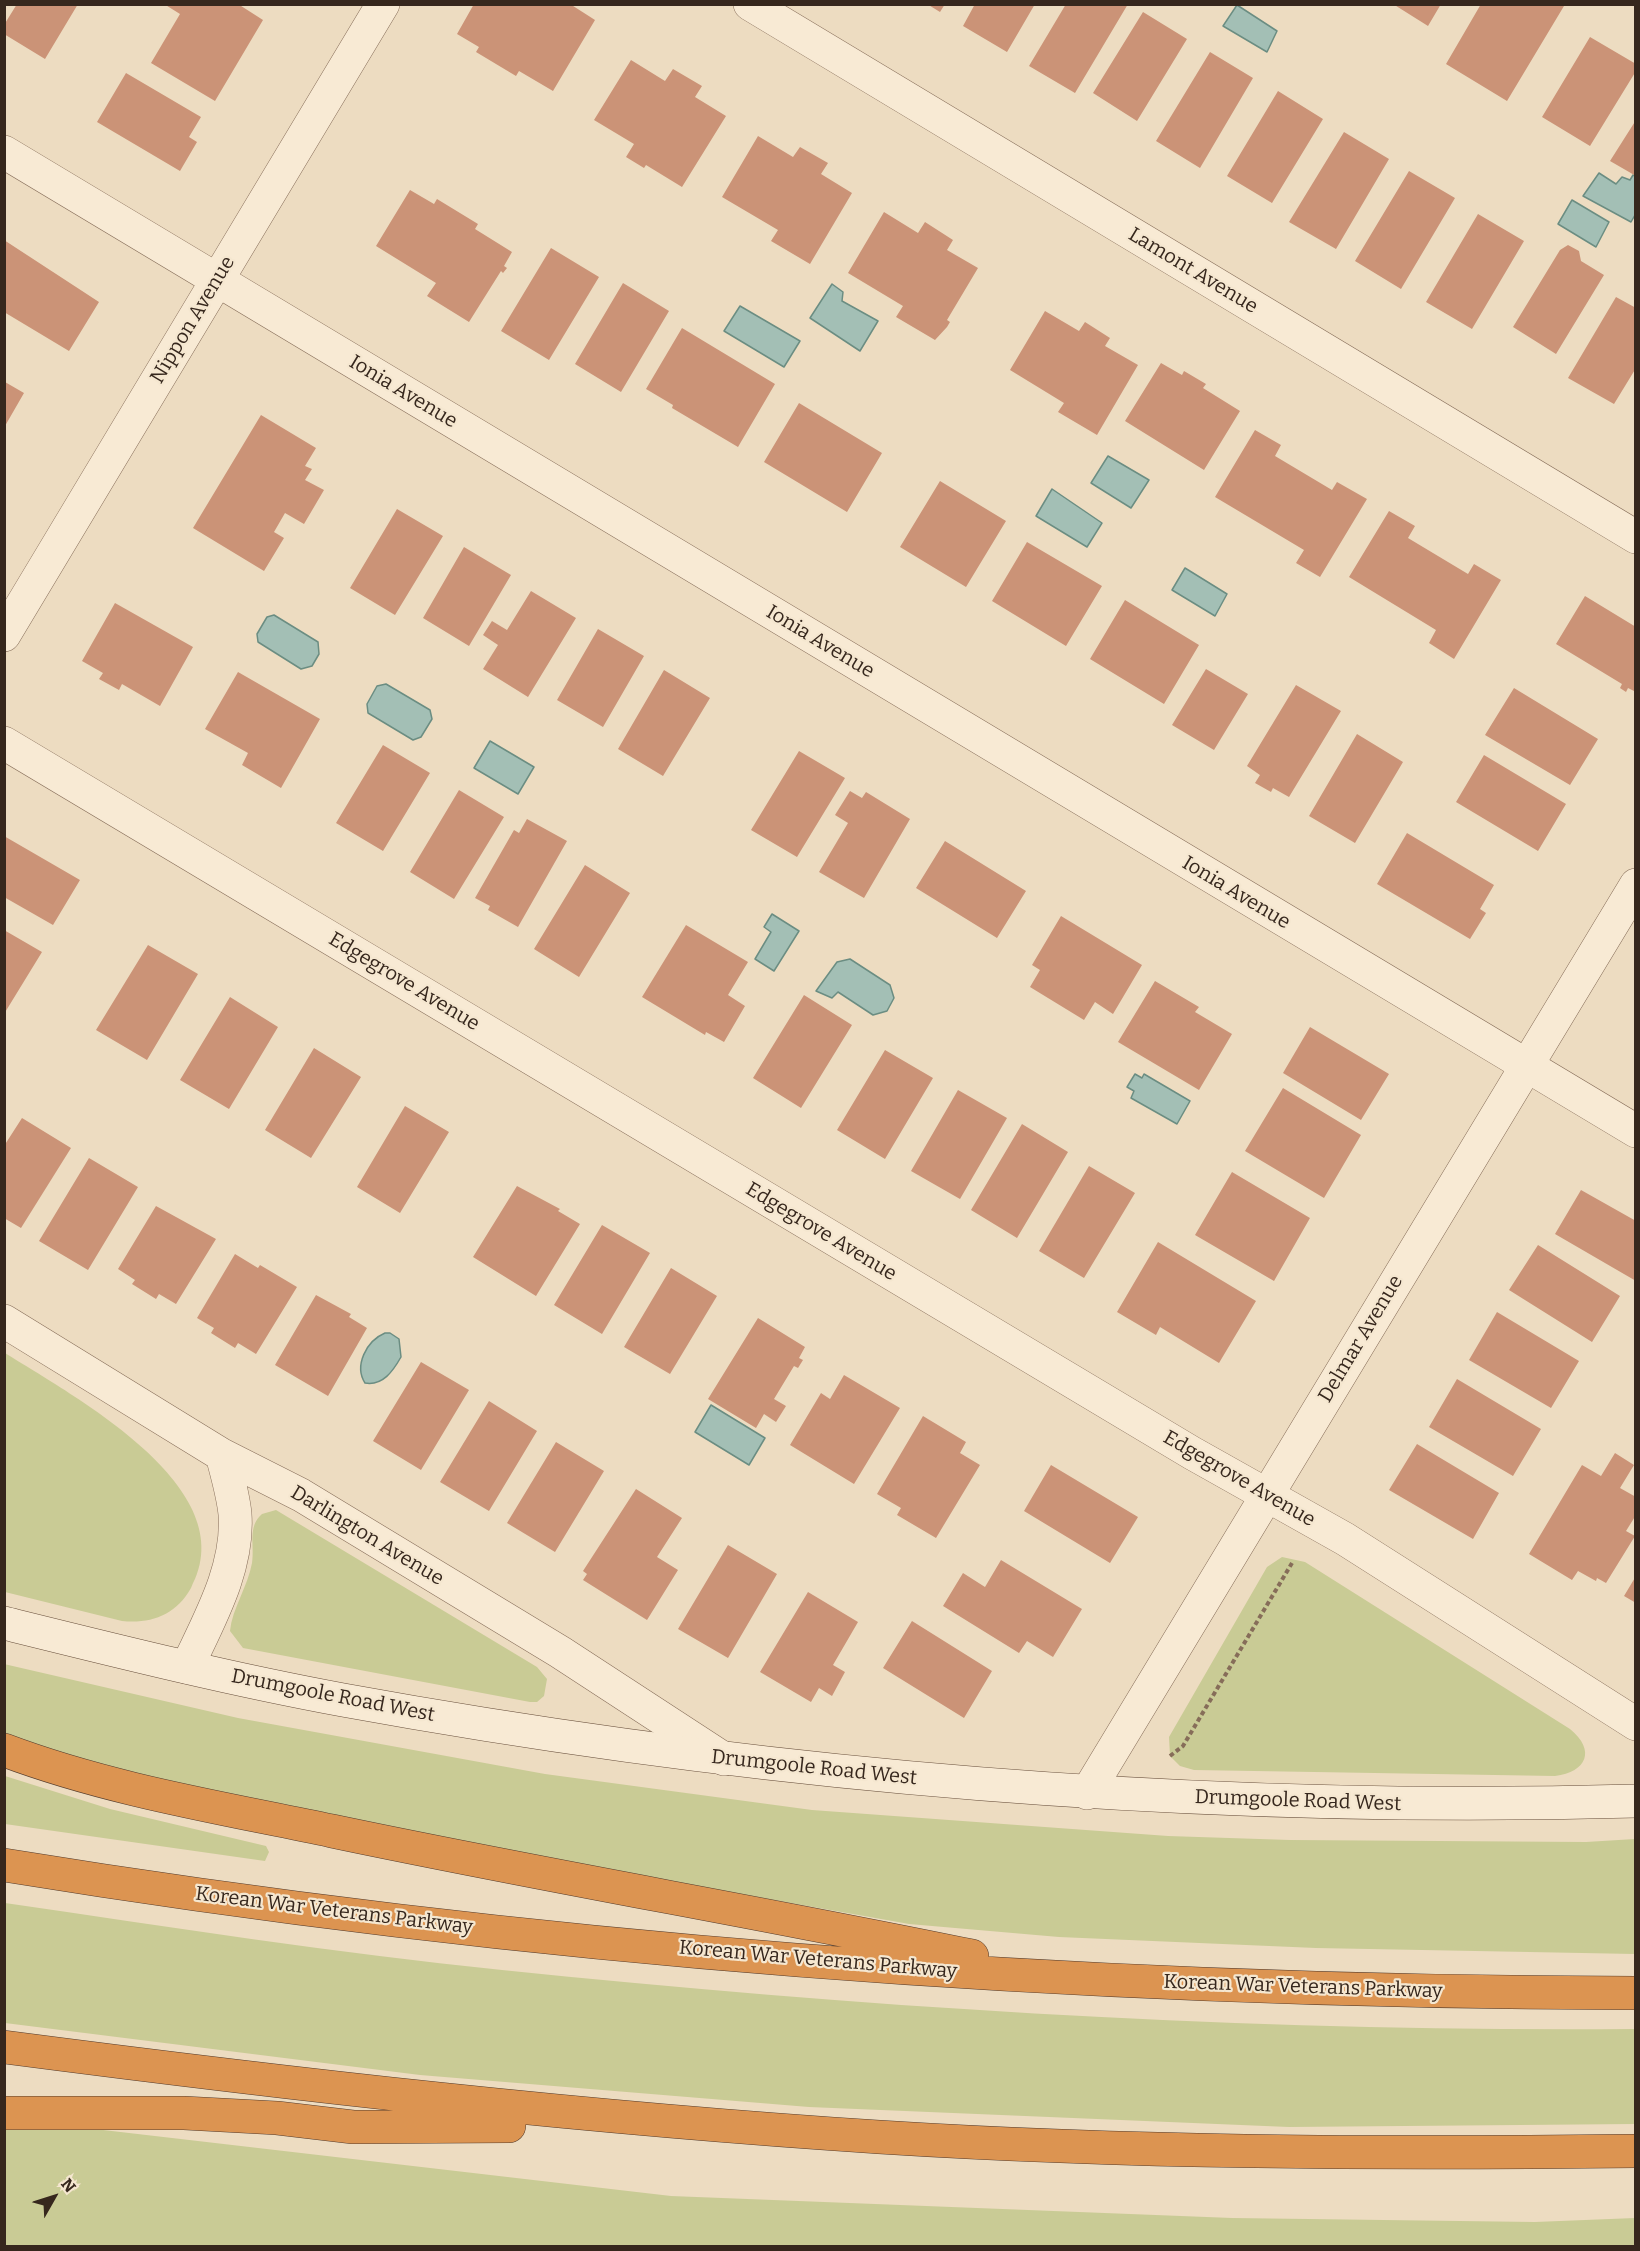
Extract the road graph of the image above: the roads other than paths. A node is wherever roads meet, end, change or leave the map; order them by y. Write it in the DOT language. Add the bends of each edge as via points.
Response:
graph roads {
  1 [pos="382,4"];
  2 [pos="750,4"];
  3 [pos="4,152"];
  4 [pos="218,280"];
  5 [pos="1635,537"];
  6 [pos="4,635"];
  7 [pos="4,743"];
  8 [pos="1635,885"];
  9 [pos="1526,1067"];
  10 [pos="1635,1131"];
  11 [pos="4,1321"];
  12 [pos="222,1455"];
  13 [pos="1267,1495"];
  14 [pos="4,1623"];
  15 [pos="187,1667"];
  16 [pos="1635,1724"];
  17 [pos="4,1750"];
  18 [pos="724,1759"];
  19 [pos="1087,1793"];
  20 [pos="1635,1801"];
  21 [pos="4,1865"];
  22 [pos="1082,1979"];
  23 [pos="1635,1993"];
  24 [pos="4,2047"];
  25 [pos="4,2113"];
  26 [pos="726,2126"];
  27 [pos="1635,2151"];
  1 -- 4 [label="street, Nippon Avenue"];
  2 -- 5 [label="street, Lamont Avenue"];
  3 -- 4 [label="street, Ionia Avenue"];
  4 -- 6 [label="street, Nippon Avenue"];
  4 -- 9 [label="street, Ionia Avenue"];
  7 -- 13 [label="street, Edgegrove Avenue"];
  8 -- 9 [label="street, Delmar Avenue"];
  9 -- 10 [label="street, Ionia Avenue"];
  9 -- 13 [label="street, Delmar Avenue"];
  11 -- 12 [label="street, Darlington Avenue"];
  12 -- 15 [label="street" via="235,1514 234,1539 222,1589"];
  12 -- 18 [label="street, Darlington Avenue" via="301,1495 560,1652"];
  13 -- 16 [label="street, Edgegrove Avenue" via="1345,1539"];
  13 -- 19 [label="street, Delmar Avenue"];
  14 -- 15 [label="street, Drumgoole Road West"];
  15 -- 18 [label="street, Drumgoole Road West" via="340,1700 480,1724"];
  17 -- 22 [label="highway" via="192,1803 436,1853 761,1912"];
  18 -- 19 [label="street, Drumgoole Road West"];
  19 -- 20 [label="street, Drumgoole Road West" via="1395,1804"];
  21 -- 22 [label="highway, Korean War Veterans Parkway" via="477,1929 795,1959"];
  22 -- 23 [label="highway, Korean War Veterans Parkway" via="1389,1991"];
  24 -- 26 [label="highway" via="430,2100"];
  25 -- 26 [label="highway" via="184,2113 353,2127"];
  26 -- 27 [label="highway" via="1183,2150 1336,2154"];
}
